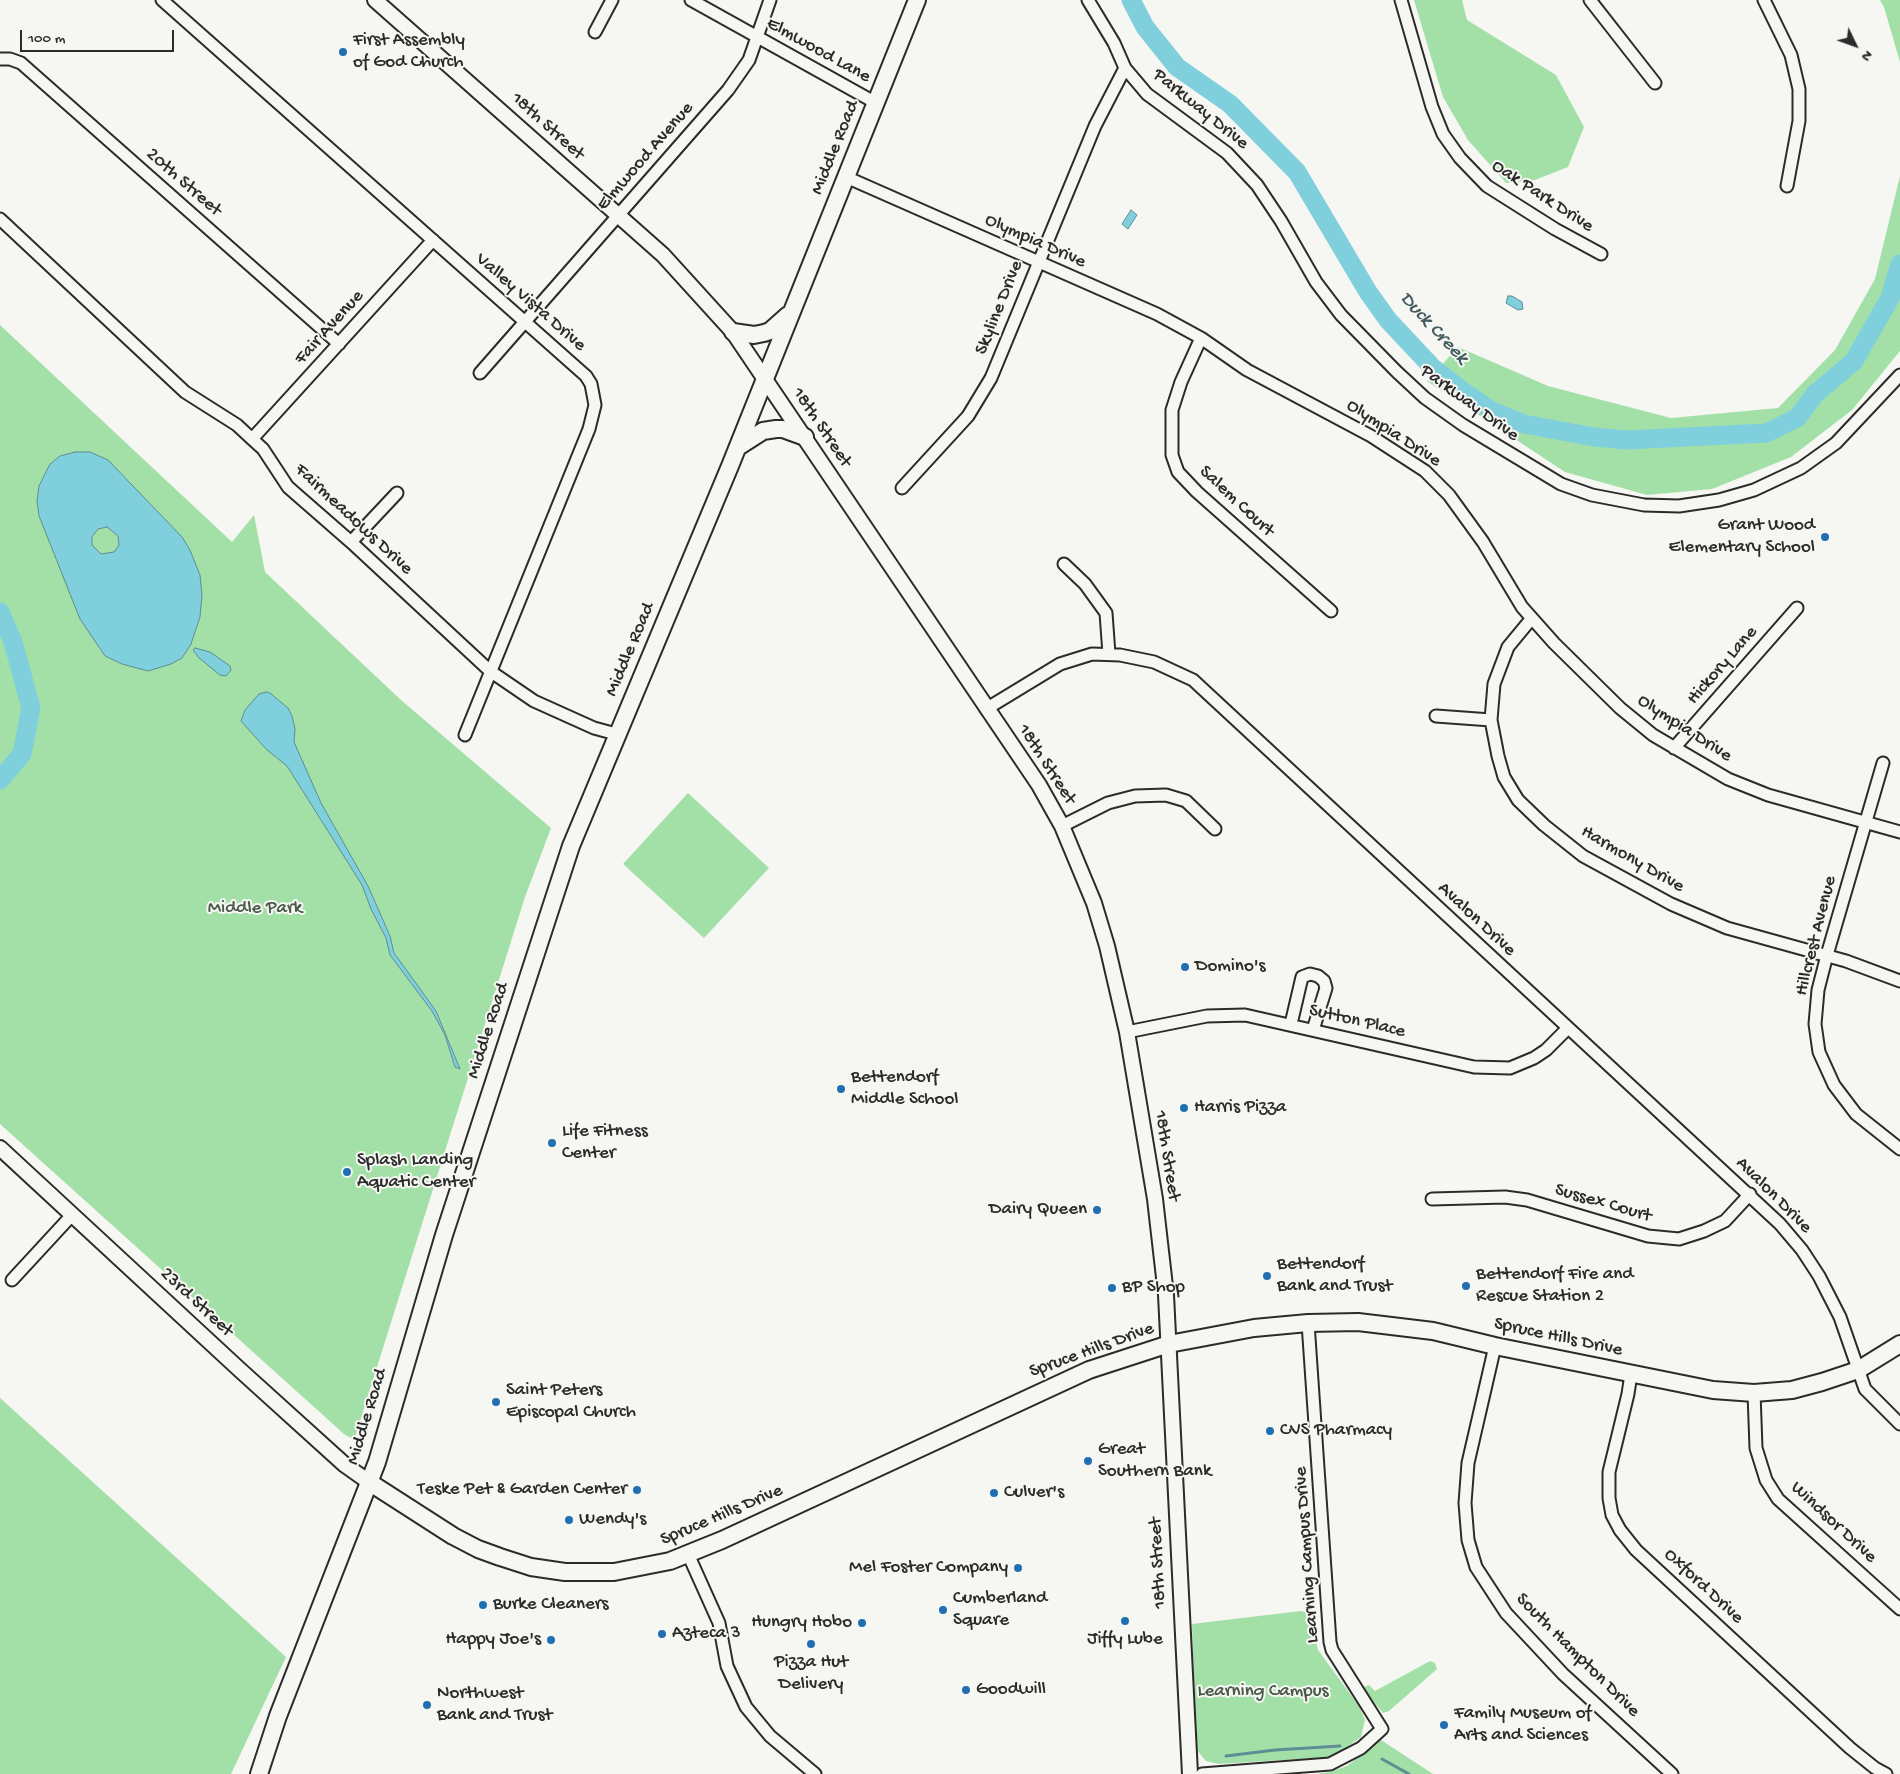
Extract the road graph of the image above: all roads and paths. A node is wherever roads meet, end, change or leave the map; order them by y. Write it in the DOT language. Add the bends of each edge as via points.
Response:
graph roads {
  1 [pos="162,0"];
  2 [pos="375,0"];
  3 [pos="612,0"];
  4 [pos="691,0"];
  5 [pos="770,0"];
  6 [pos="917,0"];
  7 [pos="1088,0"];
  8 [pos="1401,0"];
  9 [pos="1590,0"];
  10 [pos="1764,0"];
  11 [pos="595,32"];
  12 [pos="757,37"];
  13 [pos="0,59"];
  14 [pos="1124,68"];
  15 [pos="1655,84"];
  16 [pos="876,103"];
  17 [pos="846,177"];
  18 [pos="1787,186"];
  19 [pos="618,215"];
  20 [pos="0,219"];
  21 [pos="433,240"];
  22 [pos="1601,254"];
  23 [pos="1038,263"];
  24 [pos="792,312"];
  25 [pos="525,322"];
  26 [pos="733,332"];
  27 [pos="1201,338"];
  28 [pos="339,344"];
  29 [pos="480,373"];
  30 [pos="1900,375"];
  31 [pos="765,378"];
  32 [pos="805,437"];
  33 [pos="252,439"];
  34 [pos="738,447"];
  35 [pos="902,488"];
  36 [pos="398,493"];
  37 [pos="351,542"];
  38 [pos="1064,564"];
  39 [pos="1797,608"];
  40 [pos="1331,610"];
  41 [pos="1532,618"];
  42 [pos="1109,654"];
  43 [pos="490,671"];
  44 [pos="986,709"];
  45 [pos="1436,716"];
  46 [pos="1491,720"];
  47 [pos="616,734"];
  48 [pos="464,735"];
  49 [pos="1674,748"];
  50 [pos="1884,763"];
  51 [pos="1866,822"];
  52 [pos="1062,826"];
  53 [pos="1215,829"];
  54 [pos="1900,832"];
  55 [pos="1826,955"];
  56 [pos="1900,981"];
  57 [pos="1290,1024"];
  58 [pos="1567,1029"];
  59 [pos="1313,1030"];
  60 [pos="1127,1032"];
  61 [pos="0,1148"];
  62 [pos="1900,1149"];
  63 [pos="1750,1194"];
  64 [pos="1432,1199"];
  65 [pos="72,1214"];
  66 [pos="12,1280"];
  67 [pos="1308,1323"];
  68 [pos="1169,1344"];
  69 [pos="1900,1344"];
  70 [pos="1495,1346"];
  71 [pos="1858,1370"];
  72 [pos="1631,1374"];
  73 [pos="1754,1393"];
  74 [pos="1900,1424"];
  75 [pos="369,1482"];
  76 [pos="688,1554"];
  77 [pos="1900,1609"];
  78 [pos="259,1774"];
  79 [pos="815,1774"];
  80 [pos="1190,1774"];
  81 [pos="1202,1774"];
  82 [pos="1672,1774"];
  83 [pos="1886,1774"];
  1 -- 21 [label="street, Valley Vista Drive"];
  2 -- 19 [label="street, 18th Street"];
  3 -- 11 [label="street"];
  4 -- 12 [label="street, Elmwood Lane"];
  5 -- 12 [label="street, Elmwood Avenue"];
  6 -- 16 [label="main road, Middle Road"];
  7 -- 14 [label="street, Parkway Drive" via="1114,43"];
  8 -- 22 [label="street, Oak Park Drive" via="1432,106 1443,134 1460,158 1487,186"];
  9 -- 15 [label="street"];
  10 -- 18 [label="street" via="1791,55 1799,89 1799,122"];
  12 -- 16 [label="street, Elmwood Lane"];
  12 -- 19 [label="street, Elmwood Avenue" via="749,60 728,90"];
  13 -- 28 [label="street, 20th Street" via="21,64"];
  14 -- 23 [label="street, Skyline Drive" via="1095,126"];
  14 -- 30 [label="street, Parkway Drive" via="1147,94 1227,153 1258,185 1316,282 1341,315 1396,372 1463,425 1561,484 1592,495 1644,505 1678,506 1719,500 1754,490 1801,468 1836,443"];
  16 -- 17 [label="main road, Middle Road"];
  17 -- 23 [label="street, Olympia Drive"];
  17 -- 24 [label="main road, Middle Road"];
  19 -- 25 [label="street, Elmwood Avenue"];
  19 -- 26 [label="street, 18th Street" via="683,275"];
  20 -- 33 [label="street, Fairmeadows Drive" via="185,392 237,425"];
  21 -- 25 [label="street, Valley Vista Drive"];
  21 -- 28 [label="street, Fair Avenue"];
  23 -- 27 [label="street, Olympia Drive" via="1157,314"];
  23 -- 35 [label="street, Skyline Drive" via="991,378 968,416"];
  24 -- 26 [label="main road, Middle Road" via="770,331 754,335"];
  24 -- 31 [label="main road, Middle Road"];
  25 -- 29 [label="street, Elmwood Avenue"];
  25 -- 43 [label="street, Valley Vista Drive" via="586,376 595,404 590,428"];
  26 -- 31 [label="street, 18th Street"];
  27 -- 40 [label="street, Salem Court" via="1172,410 1172,455 1178,472"];
  27 -- 41 [label="street, Olympia Drive" via="1247,370 1371,436 1425,471 1466,518"];
  28 -- 33 [label="street, Fair Avenue"];
  31 -- 32 [label="street, 18th Street"];
  31 -- 34 [label="main road, Middle Road"];
  32 -- 34 [label="main road" via="776,429 763,431"];
  32 -- 44 [label="street, 18th Street"];
  33 -- 37 [label="street, Fairmeadows Drive" via="263,449 288,487"];
  34 -- 47 [label="main road, Middle Road"];
  36 -- 37 [label="street"];
  37 -- 43 [label="street, Fairmeadows Drive"];
  38 -- 42 [label="street" via="1085,584 1106,613"];
  39 -- 49 [label="street, Hickory Lane"];
  41 -- 46 [label="street, Harmony Drive" via="1508,647 1501,662 1494,684"];
  41 -- 49 [label="street, Olympia Drive" via="1620,708"];
  42 -- 44 [label="street, Avalon Drive" via="1092,654 1060,664"];
  42 -- 58 [label="street, Avalon Drive" via="1154,662 1193,680"];
  43 -- 47 [label="street, Fairmeadows Drive" via="534,701 594,728"];
  43 -- 48 [label="street, Valley Vista Drive"];
  44 -- 52 [label="street, 18th Street" via="1039,785"];
  45 -- 46 [label="street"];
  46 -- 55 [label="street, Harmony Drive" via="1504,777 1518,800 1583,856 1671,904 1727,928"];
  47 -- 75 [label="main road, Middle Road" via="555,891 444,1235"];
  49 -- 51 [label="street, Olympia Drive" via="1728,779 1768,796"];
  50 -- 51 [label="street, Hillcrest Avenue"];
  51 -- 54 [label="street, Olympia Drive"];
  51 -- 55 [label="street, Hillcrest Avenue"];
  52 -- 53 [label="street" via="1108,802 1135,796 1166,795 1186,801"];
  52 -- 60 [label="street, 18th Street" via="1094,903"];
  55 -- 56 [label="street, Harmony Drive"];
  55 -- 62 [label="street, Hillcrest Avenue" via="1815,1024 1820,1052 1834,1085 1856,1114"];
  57 -- 59 [label="street, Sutton Place"];
  57 -- 59 [label="street" via="1302,978 1310,974 1318,976 1326,988"];
  57 -- 60 [label="street, Sutton Place" via="1245,1015 1211,1016"];
  58 -- 59 [label="street, Sutton Place" via="1546,1050 1510,1068 1474,1067"];
  58 -- 63 [label="street, Avalon Drive"];
  60 -- 68 [label="street, 18th Street" via="1155,1199"];
  61 -- 65 [label="street, 23rd Street"];
  63 -- 64 [label="street, Sussex Court" via="1724,1220 1679,1239 1648,1236 1527,1200 1505,1197"];
  63 -- 71 [label="street, Avalon Drive" via="1802,1250 1819,1276 1840,1317"];
  65 -- 66 [label="street"];
  65 -- 75 [label="street, 23rd Street" via="345,1465"];
  67 -- 68 [label="main road, Spruce Hills Drive" via="1254,1328"];
  67 -- 70 [label="main road, Spruce Hills Drive" via="1358,1322 1433,1331"];
  67 -- 81 [label="street, Learning Campus Drive" via="1330,1642 1382,1729 1361,1748 1330,1764"];
  68 -- 76 [label="main road, Spruce Hills Drive" via="1052,1385"];
  68 -- 80 [label="street, 18th Street"];
  69 -- 71 [label="main road, Spruce Hills Drive"];
  70 -- 72 [label="main road, Spruce Hills Drive"];
  70 -- 82 [label="street, South Hampton Drive" via="1468,1463 1465,1503 1468,1540 1476,1567 1506,1613 1564,1674"];
  71 -- 73 [label="main road, Spruce Hills Drive" via="1792,1390"];
  71 -- 74 [label="street, Avalon Drive" via="1872,1397"];
  72 -- 73 [label="main road, Spruce Hills Drive" via="1712,1390"];
  72 -- 83 [label="street, Oxford Drive" via="1609,1472 1612,1514 1620,1530 1636,1550 1850,1748"];
  73 -- 77 [label="street, Windsor Drive" via="1756,1448 1766,1480 1778,1499"];
  75 -- 76 [label="main road, Spruce Hills Drive" via="478,1549 531,1567 600,1573 656,1565"];
  75 -- 78 [label="main road, Middle Road" via="278,1716"];
  76 -- 79 [label="street" via="719,1622 727,1666 746,1707 770,1736"];
}
